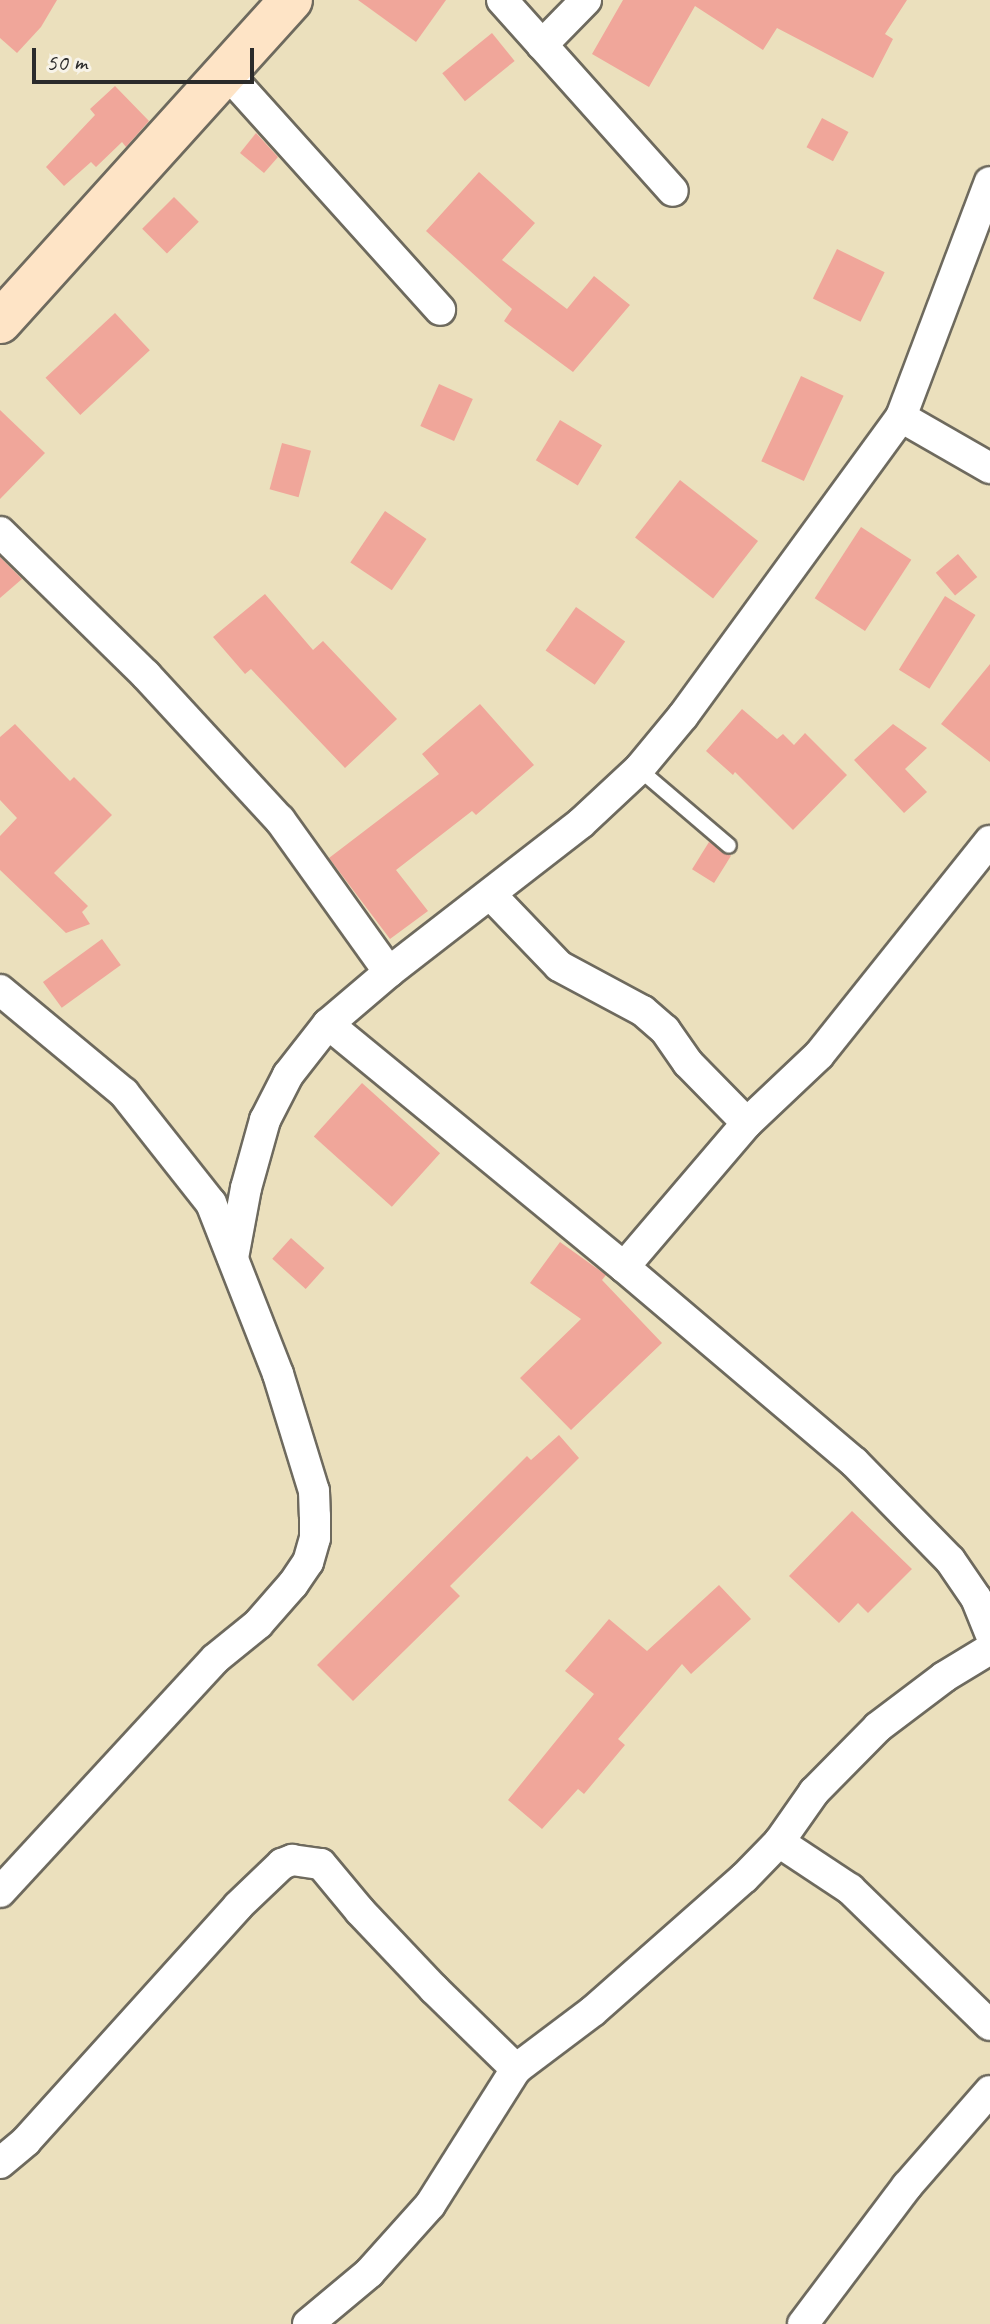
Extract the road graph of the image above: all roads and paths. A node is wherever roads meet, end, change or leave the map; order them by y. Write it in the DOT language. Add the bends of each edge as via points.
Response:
graph roads {
  1 [pos="291,0"];
  2 [pos="502,0"];
  3 [pos="586,0"];
  4 [pos="542,45"];
  5 [pos="226,72"];
  6 [pos="990,182"];
  7 [pos="673,191"];
  8 [pos="440,310"];
  9 [pos="0,322"];
  10 [pos="901,417"];
  11 [pos="990,468"];
  12 [pos="0,532"];
  13 [pos="639,769"];
  14 [pos="990,841"];
  15 [pos="729,846"];
  16 [pos="491,895"];
  17 [pos="389,972"];
  18 [pos="0,990"];
  19 [pos="328,1024"];
  20 [pos="747,1123"];
  21 [pos="233,1258"];
  22 [pos="624,1267"];
  23 [pos="990,1633"];
  24 [pos="990,1649"];
  25 [pos="779,1842"];
  26 [pos="0,1892"];
  27 [pos="990,2025"];
  28 [pos="516,2069"];
  29 [pos="990,2091"];
  30 [pos="0,2163"];
  31 [pos="806,2323"];
  32 [pos="308,2324"];
  1 -- 5 [label="street"];
  2 -- 4 [label="street"];
  3 -- 4 [label="street"];
  4 -- 7 [label="street"];
  5 -- 8 [label="street"];
  5 -- 9 [label="street"];
  6 -- 10 [label="street"];
  10 -- 11 [label="street"];
  10 -- 13 [label="street"];
  12 -- 17 [label="street" via="146,675 280,820"];
  13 -- 15 [label="lane"];
  13 -- 16 [label="street"];
  14 -- 20 [label="street" via="819,1055"];
  16 -- 17 [label="street"];
  16 -- 20 [label="street" via="559,966 643,1011 665,1030 688,1063"];
  17 -- 19 [label="street"];
  18 -- 21 [label="street" via="124,1093 211,1203"];
  19 -- 21 [label="street" via="288,1075 265,1120"];
  19 -- 22 [label="street"];
  20 -- 22 [label="street"];
  21 -- 26 [label="street" via="278,1374 314,1491 315,1538 308,1562 258,1624 215,1659"];
  22 -- 23 [label="street" via="854,1462 950,1560 976,1598"];
  24 -- 25 [label="street" via="878,1727 814,1792"];
  25 -- 27 [label="street" via="850,1889"];
  25 -- 28 [label="street" via="593,2011"];
  28 -- 30 [label="street" via="423,1978 321,1864 292,1860 228,1916 26,2141"];
  28 -- 32 [label="street" via="430,2205 369,2273"];
  29 -- 31 [label="street" via="907,2186"];
}
